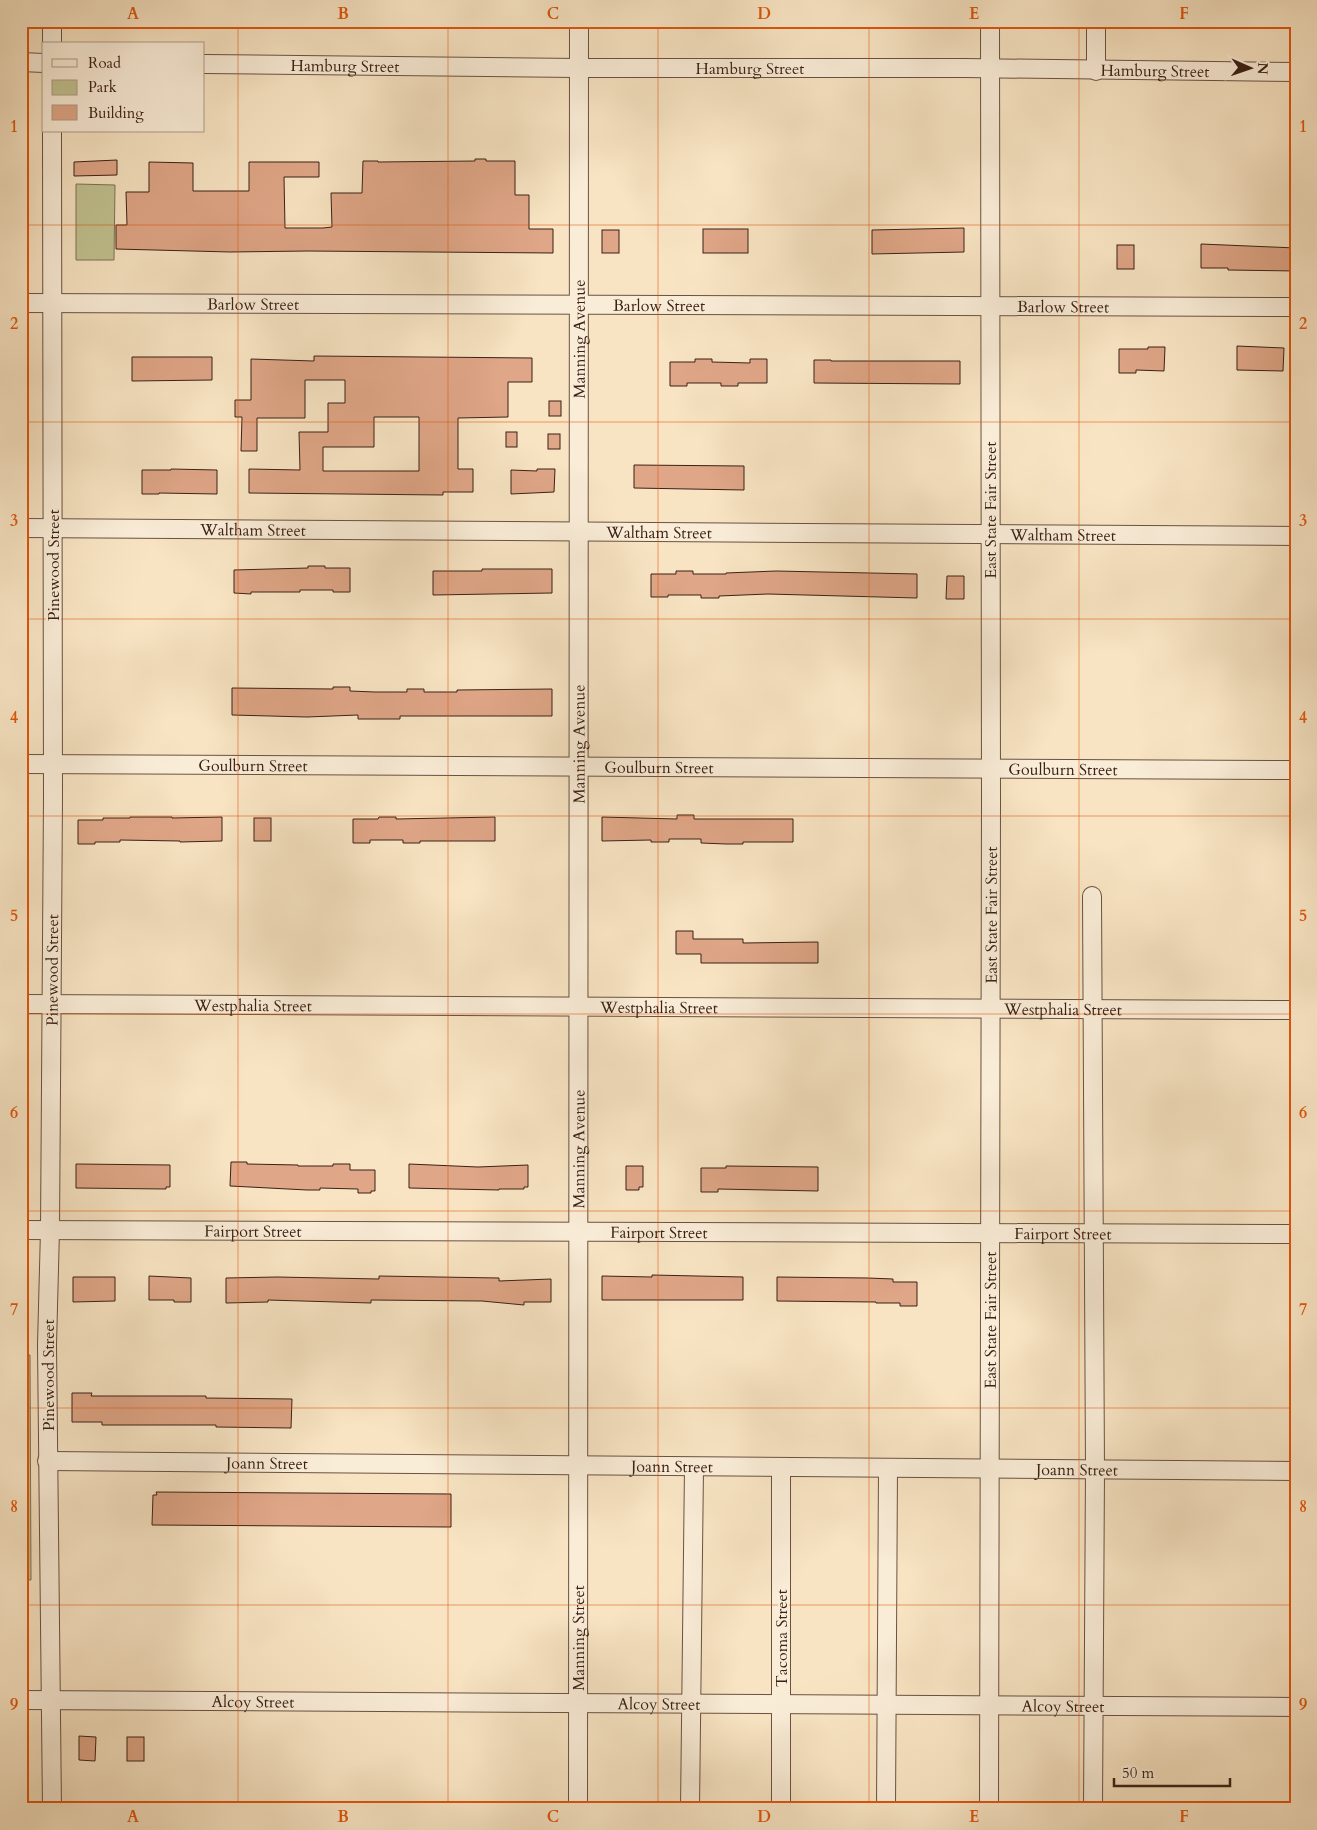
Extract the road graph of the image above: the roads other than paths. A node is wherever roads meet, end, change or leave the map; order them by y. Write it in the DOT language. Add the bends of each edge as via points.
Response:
graph roads {
  1 [pos="52,21"];
  2 [pos="579,21"];
  3 [pos="990,21"];
  4 [pos="1096,21"];
  5 [pos="52,42"];
  6 [pos="21,62"];
  7 [pos="42,62"];
  8 [pos="205,64"];
  9 [pos="578,68"];
  10 [pos="990,69"];
  11 [pos="1096,71"];
  12 [pos="1296,72"];
  13 [pos="52,132"];
  14 [pos="21,304"];
  15 [pos="54,304"];
  16 [pos="989,305"];
  17 [pos="579,306"];
  18 [pos="1296,307"];
  19 [pos="21,528"];
  20 [pos="52,528"];
  21 [pos="578,531"];
  22 [pos="991,534"];
  23 [pos="1296,536"];
  24 [pos="21,764"];
  25 [pos="53,764"];
  26 [pos="579,767"];
  27 [pos="991,769"];
  28 [pos="1296,770"];
  29 [pos="1092,896"];
  30 [pos="21,1004"];
  31 [pos="51,1004"];
  32 [pos="579,1008"];
  33 [pos="990,1008"];
  34 [pos="1092,1009"];
  35 [pos="1296,1010"];
  36 [pos="21,1230"];
  37 [pos="50,1230"];
  38 [pos="578,1231"];
  39 [pos="990,1233"];
  40 [pos="1093,1233"];
  41 [pos="1296,1234"];
  42 [pos="48,1461"];
  43 [pos="578,1466"];
  44 [pos="694,1467"];
  45 [pos="781,1468"];
  46 [pos="888,1469"];
  47 [pos="989,1470"];
  48 [pos="1095,1470"];
  49 [pos="1296,1471"];
  50 [pos="21,1700"];
  51 [pos="51,1700"];
  52 [pos="578,1702"];
  53 [pos="691,1703"];
  54 [pos="781,1703"];
  55 [pos="886,1704"];
  56 [pos="989,1705"];
  57 [pos="1094,1706"];
  58 [pos="1296,1707"];
  59 [pos="52,1809"];
  60 [pos="578,1809"];
  61 [pos="690,1809"];
  62 [pos="781,1809"];
  63 [pos="886,1809"];
  64 [pos="989,1809"];
  65 [pos="1093,1809"];
  1 -- 5 [label="street"];
  2 -- 9 [label="street, Manning Avenue"];
  3 -- 10 [label="street, East State Fair Street"];
  4 -- 11 [label="street"];
  6 -- 7 [label="street"];
  8 -- 9 [label="street, Hamburg Street"];
  9 -- 10 [label="street, Hamburg Street"];
  9 -- 17 [label="street, Manning Avenue"];
  10 -- 11 [label="street, Hamburg Street"];
  10 -- 16 [label="street, East State Fair Street"];
  11 -- 12 [label="street, Hamburg Street"];
  13 -- 15 [label="street, Pinewood Street"];
  14 -- 15 [label="street, Barlow Street"];
  15 -- 17 [label="street, Barlow Street"];
  15 -- 20 [label="street, Pinewood Street"];
  16 -- 17 [label="street, Barlow Street"];
  16 -- 18 [label="street, Barlow Street"];
  16 -- 22 [label="street, East State Fair Street"];
  17 -- 21 [label="street, Manning Avenue"];
  19 -- 20 [label="street, Waltham Street"];
  20 -- 21 [label="street, Waltham Street"];
  20 -- 25 [label="street, Pinewood Street"];
  21 -- 22 [label="street, Waltham Street"];
  21 -- 26 [label="street, Manning Avenue"];
  22 -- 23 [label="street, Waltham Street"];
  22 -- 27 [label="street, East State Fair Street"];
  24 -- 25 [label="street, Goulburn Street"];
  25 -- 26 [label="street, Goulburn Street"];
  25 -- 31 [label="street, Pinewood Street"];
  26 -- 27 [label="street, Goulburn Street"];
  26 -- 32 [label="street, Manning Avenue"];
  27 -- 28 [label="street, Goulburn Street"];
  27 -- 33 [label="street, East State Fair Street"];
  29 -- 34 [label="street"];
  30 -- 31 [label="street, Westphalia Street"];
  31 -- 32 [label="street, Westphalia Street"];
  31 -- 37 [label="street, Pinewood Street"];
  32 -- 33 [label="street, Westphalia Street"];
  32 -- 38 [label="street, Manning Avenue"];
  33 -- 34 [label="street, Westphalia Street"];
  33 -- 39 [label="street, East State Fair Street"];
  34 -- 35 [label="street, Westphalia Street"];
  34 -- 40 [label="street"];
  36 -- 37 [label="street, Fairport Street"];
  37 -- 38 [label="street, Fairport Street"];
  37 -- 42 [label="street, Pinewood Street"];
  38 -- 39 [label="street, Fairport Street"];
  38 -- 43 [label="street, Manning Avenue"];
  39 -- 40 [label="street, Fairport Street"];
  39 -- 47 [label="street, East State Fair Street"];
  40 -- 41 [label="street, Fairport Street"];
  40 -- 48 [label="street"];
  42 -- 43 [label="street, Joann Street"];
  42 -- 51 [label="street, Pinewood Street"];
  43 -- 44 [label="street, Joann Street"];
  43 -- 52 [label="street, Manning Street"];
  44 -- 45 [label="street, Joann Street"];
  44 -- 53 [label="street"];
  45 -- 46 [label="street, Joann Street"];
  45 -- 54 [label="street, Tacoma Street"];
  46 -- 47 [label="street, Joann Street"];
  46 -- 55 [label="street"];
  47 -- 48 [label="street, Joann Street"];
  47 -- 56 [label="street, East State Fair Street"];
  48 -- 49 [label="street, Joann Street"];
  48 -- 57 [label="street"];
  50 -- 51 [label="street, Alcoy Street"];
  51 -- 52 [label="street, Alcoy Street"];
  51 -- 59 [label="street, Pinewood Street"];
  52 -- 53 [label="street, Alcoy Street"];
  52 -- 60 [label="street, Manning Street"];
  53 -- 54 [label="street, Alcoy Street"];
  53 -- 61 [label="street"];
  54 -- 55 [label="street, Alcoy Street"];
  54 -- 62 [label="street, Tacoma Street"];
  55 -- 56 [label="street, Alcoy Street"];
  55 -- 63 [label="street"];
  56 -- 57 [label="street, Alcoy Street"];
  56 -- 64 [label="street, East State Fair Street"];
  57 -- 58 [label="street, Alcoy Street"];
  57 -- 65 [label="street"];
}
